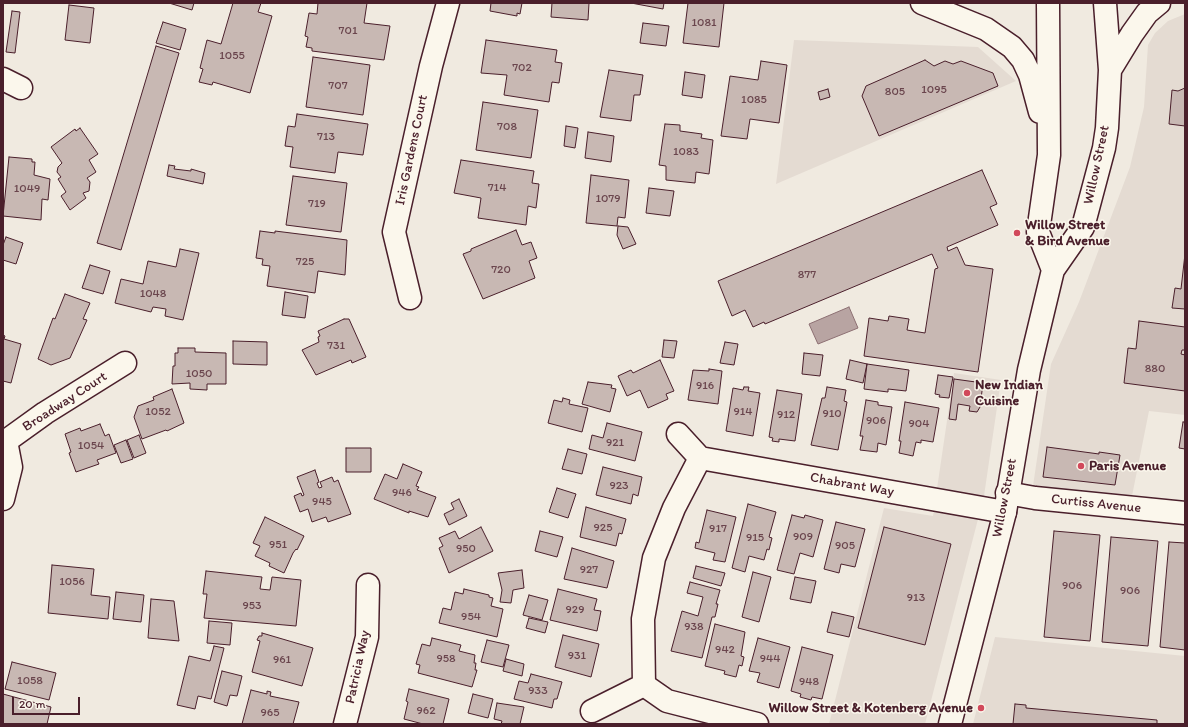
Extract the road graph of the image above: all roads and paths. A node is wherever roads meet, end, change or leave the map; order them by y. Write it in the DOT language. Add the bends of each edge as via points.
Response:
graph roads {
  1 [pos="448,3"];
  2 [pos="922,3"];
  3 [pos="1048,3"];
  4 [pos="1105,3"];
  5 [pos="1159,3"];
  6 [pos="1110,70"];
  7 [pos="1049,155"];
  8 [pos="1052,270"];
  9 [pos="410,298"];
  10 [pos="126,363"];
  11 [pos="678,434"];
  12 [pos="4,440"];
  13 [pos="700,458"];
  14 [pos="3,498"];
  15 [pos="1006,503"];
  16 [pos="1185,513"];
  17 [pos="368,585"];
  18 [pos="644,685"];
  19 [pos="592,711"];
  20 [pos="345,724"];
  21 [pos="757,724"];
  22 [pos="950,724"];
  1 -- 9 [label="street, Iris Gardens Court" via="431,66 394,232"];
  2 -- 7 [label="street" via="986,29 1012,46 1024,60 1039,103"];
  3 -- 7 [label="street"];
  4 -- 6 [label="street, Willow Street"];
  5 -- 6 [label="street" via="1147,13"];
  6 -- 8 [label="street, Willow Street" via="1104,148 1083,227"];
  7 -- 8 [label="street" via="1038,232"];
  8 -- 15 [label="street, Willow Street" via="1030,370"];
  10 -- 12 [label="street, Broadway Court"];
  11 -- 13 [label="street"];
  12 -- 14 [label="street" via="11,467"];
  13 -- 15 [label="street, Chabrant Way"];
  13 -- 18 [label="street" via="674,508 654,558 643,619"];
  15 -- 16 [label="street, Curtiss Avenue" via="1035,498"];
  15 -- 22 [label="street, Willow Street"];
  17 -- 20 [label="street, Patricia Way" via="367,636"];
  18 -- 19 [label="street"];
  18 -- 21 [label="street" via="667,701"];
}
